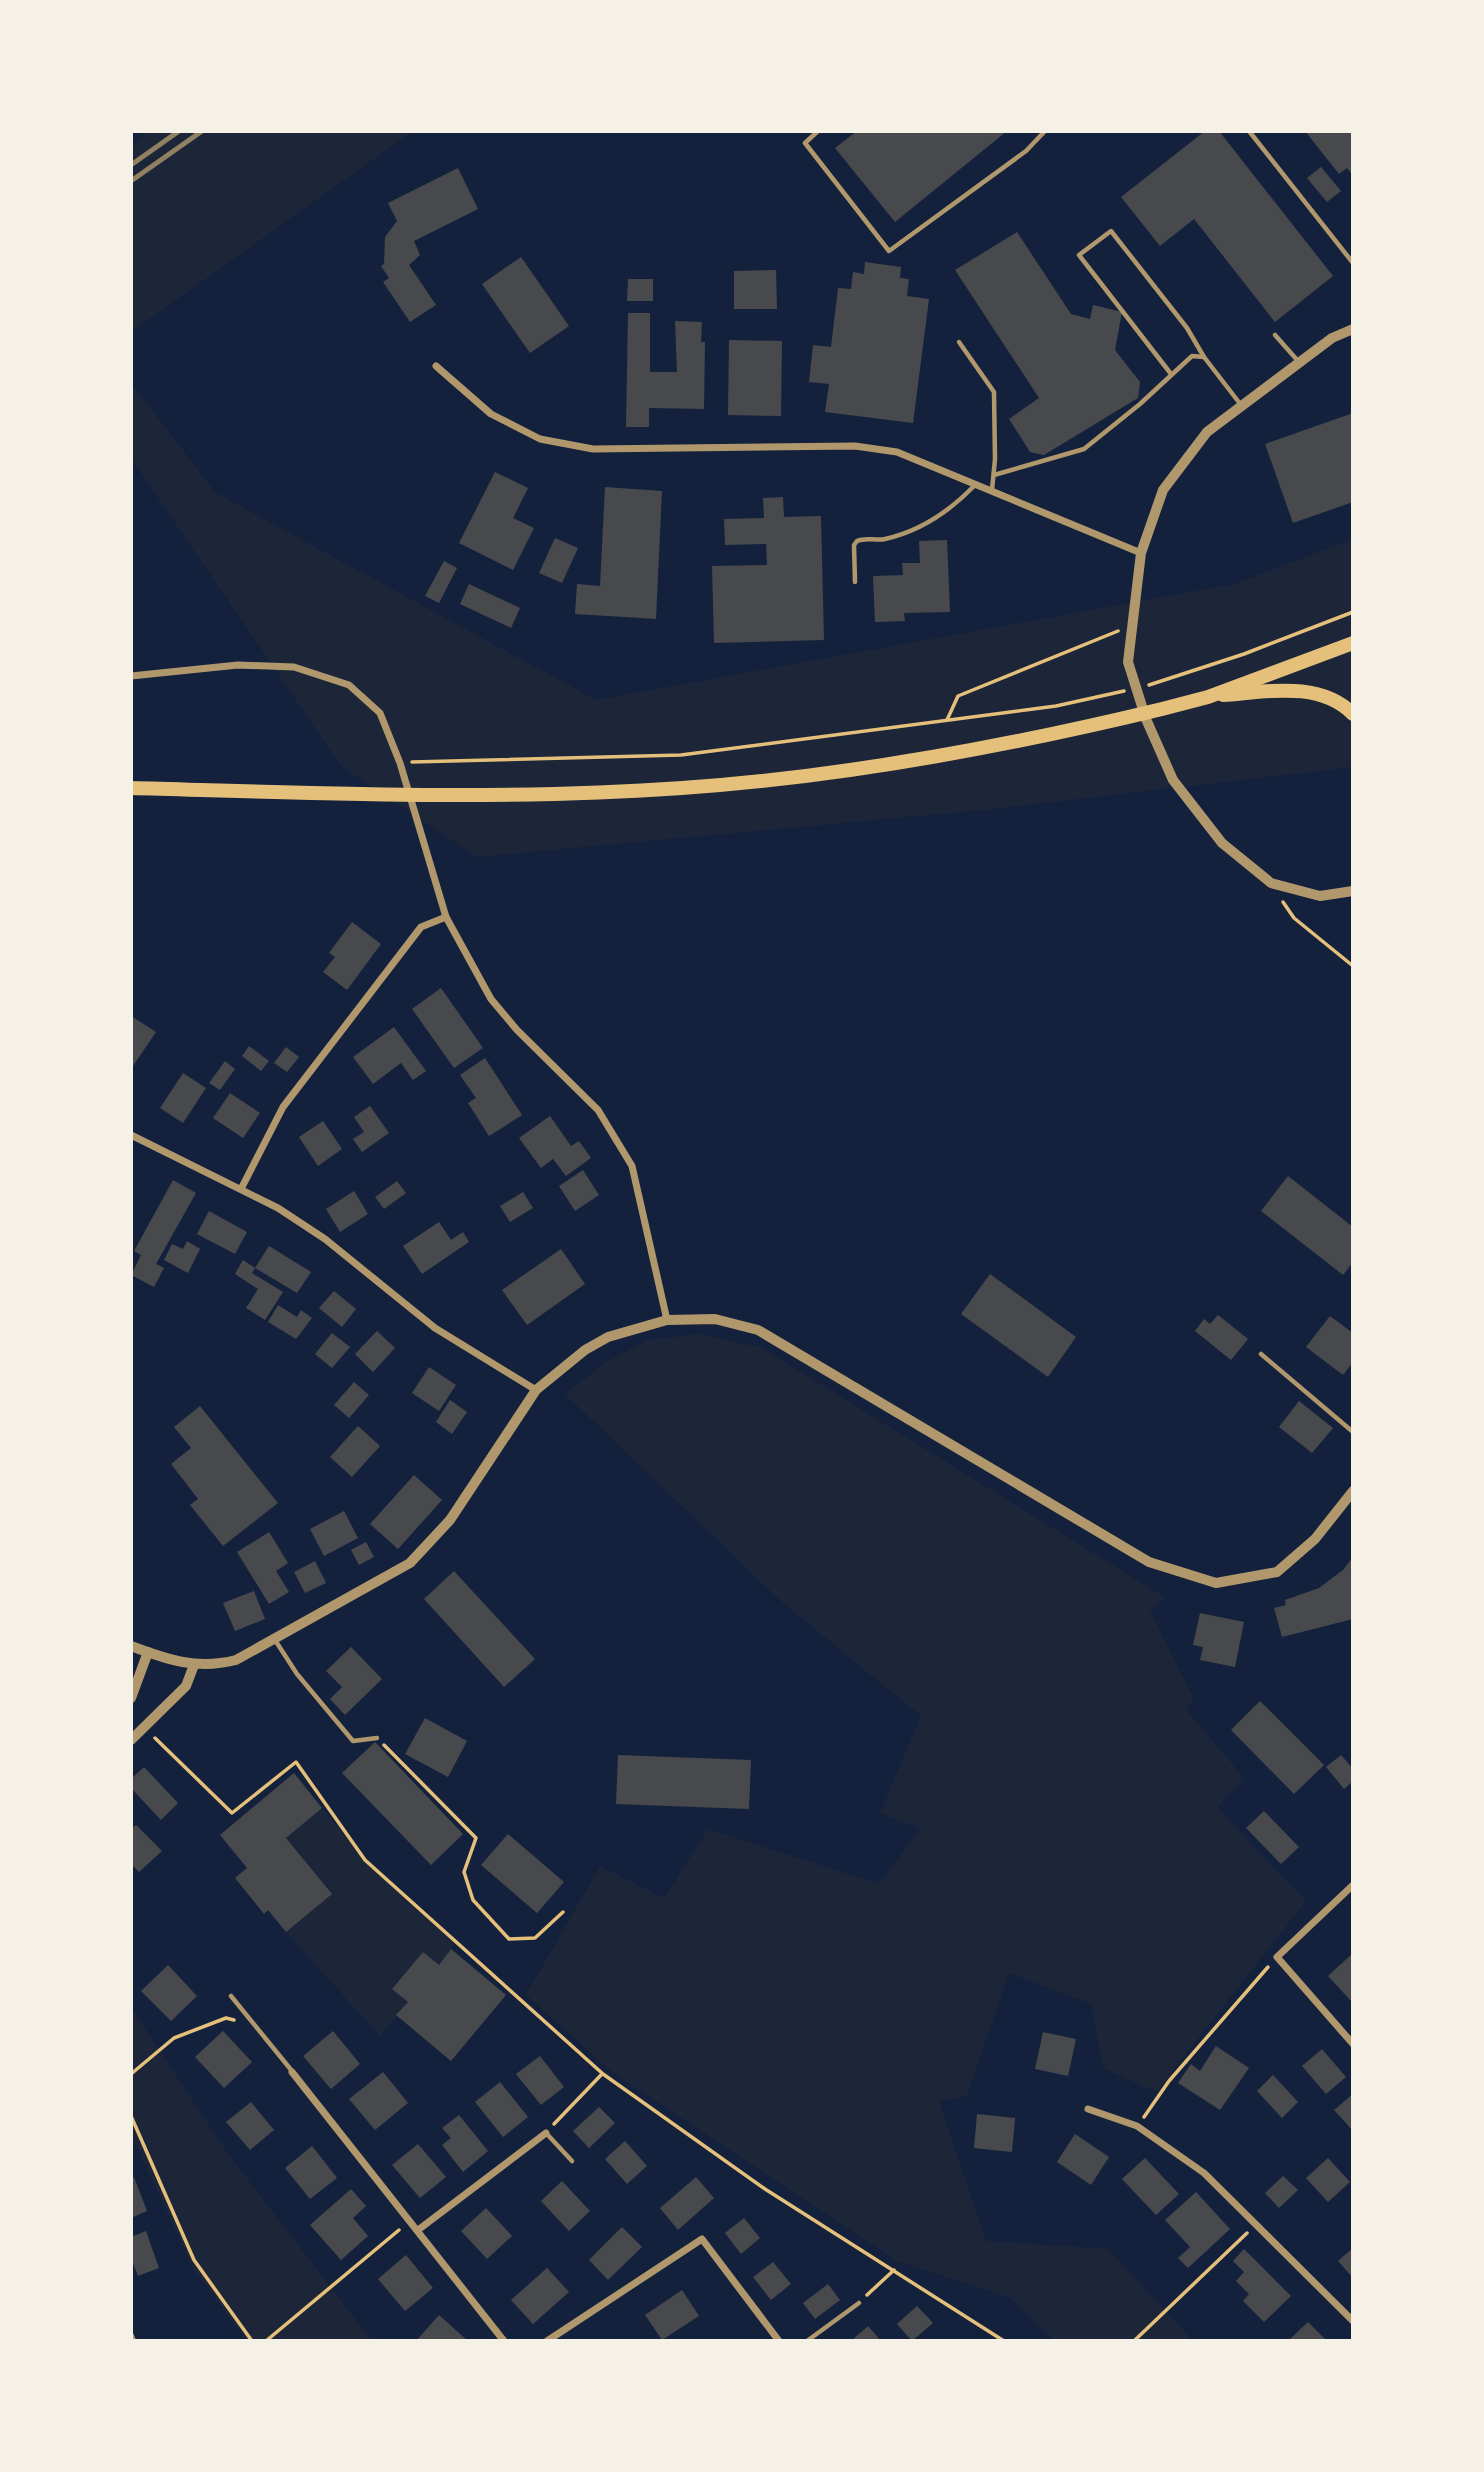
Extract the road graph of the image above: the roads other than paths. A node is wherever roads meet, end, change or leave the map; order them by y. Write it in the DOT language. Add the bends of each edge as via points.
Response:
graph roads {
  1 [pos="818,131"];
  2 [pos="1045,131"];
  3 [pos="1249,131"];
  4 [pos="1353,263"];
  5 [pos="1353,328"];
  6 [pos="1276,335"];
  7 [pos="959,342"];
  8 [pos="1204,357"];
  9 [pos="1300,363"];
  10 [pos="436,366"];
  11 [pos="1171,374"];
  12 [pos="1242,406"];
  13 [pos="994,475"];
  14 [pos="975,484"];
  15 [pos="992,491"];
  16 [pos="1141,553"];
  17 [pos="855,582"];
  18 [pos="1353,643"];
  19 [pos="131,677"];
  20 [pos="1208,696"];
  21 [pos="1353,714"];
  22 [pos="131,788"];
  23 [pos="1353,891"];
  24 [pos="446,917"];
  25 [pos="131,1135"];
  26 [pos="241,1189"];
  27 [pos="667,1320"];
  28 [pos="1261,1354"];
  29 [pos="536,1390"];
  30 [pos="1353,1432"];
  31 [pos="1353,1491"];
  32 [pos="275,1640"];
  33 [pos="131,1646"];
  34 [pos="148,1652"];
  35 [pos="194,1665"];
  36 [pos="131,1698"];
  37 [pos="377,1738"];
  38 [pos="131,1740"];
  39 [pos="1353,1885"];
  40 [pos="231,1996"];
  41 [pos="1353,2044"];
  42 [pos="292,2072"];
  43 [pos="1088,2109"];
  44 [pos="546,2133"];
  45 [pos="572,2161"];
  46 [pos="418,2230"];
  47 [pos="859,2303"];
  48 [pos="1353,2321"];
  49 [pos="131,2334"];
  50 [pos="134,2341"];
  51 [pos="504,2341"];
  52 [pos="547,2341"];
  53 [pos="779,2341"];
  54 [pos="807,2341"];
  1 -- 2 [label="lane" via="805,143 889,251 1026,151"];
  3 -- 4 [label="lane"];
  5 -- 9 [label="street"];
  6 -- 9 [label="lane"];
  7 -- 13 [label="lane" via="994,392"];
  8 -- 11 [label="lane" via="1192,356"];
  8 -- 11 [label="lane" via="1111,230 1079,255"];
  8 -- 12 [label="lane"];
  9 -- 12 [label="street"];
  10 -- 14 [label="street" via="491,414 540,439 593,449 855,446 897,452"];
  11 -- 13 [label="lane" via="1084,449"];
  12 -- 16 [label="street" via="1207,432 1163,490"];
  13 -- 15 [label="lane"];
  14 -- 15 [label="street"];
  14 -- 17 [label="lane" via="953,509 909,532 857,541"];
  15 -- 16 [label="street"];
  16 -- 23 [label="street" via="1128,662 1173,780 1223,843 1270,883 1320,896"];
  18 -- 20 [label="main road"];
  19 -- 24 [label="street" via="238,665 294,667 349,685 380,713 400,763"];
  20 -- 21 [label="main road" via="1305,690"];
  20 -- 22 [label="main road" via="1119,719 846,772 682,788 427,797"];
  24 -- 26 [label="street" via="421,926 283,1107"];
  24 -- 27 [label="street" via="491,999 598,1110 632,1166"];
  25 -- 26 [label="street"];
  26 -- 29 [label="street" via="325,1240 435,1328"];
  27 -- 29 [label="street" via="608,1337"];
  27 -- 31 [label="street" via="715,1319 758,1331 1149,1562 1216,1583 1277,1572 1315,1539"];
  28 -- 30 [label="lane"];
  29 -- 32 [label="street" via="450,1520 410,1563"];
  32 -- 35 [label="street" via="236,1660 211,1667"];
  32 -- 37 [label="lane" via="353,1741"];
  33 -- 34 [label="street"];
  34 -- 35 [label="street"];
  34 -- 36 [label="street"];
  35 -- 38 [label="street" via="186,1686"];
  39 -- 41 [label="street" via="1277,1957"];
  40 -- 42 [label="lane"];
  42 -- 46 [label="street"];
  43 -- 48 [label="street" via="1137,2126 1205,2173"];
  44 -- 45 [label="lane"];
  44 -- 46 [label="street"];
  46 -- 51 [label="street"];
  47 -- 54 [label="lane"];
  49 -- 50 [label="lane"];
  52 -- 53 [label="street" via="702,2239"];
}
